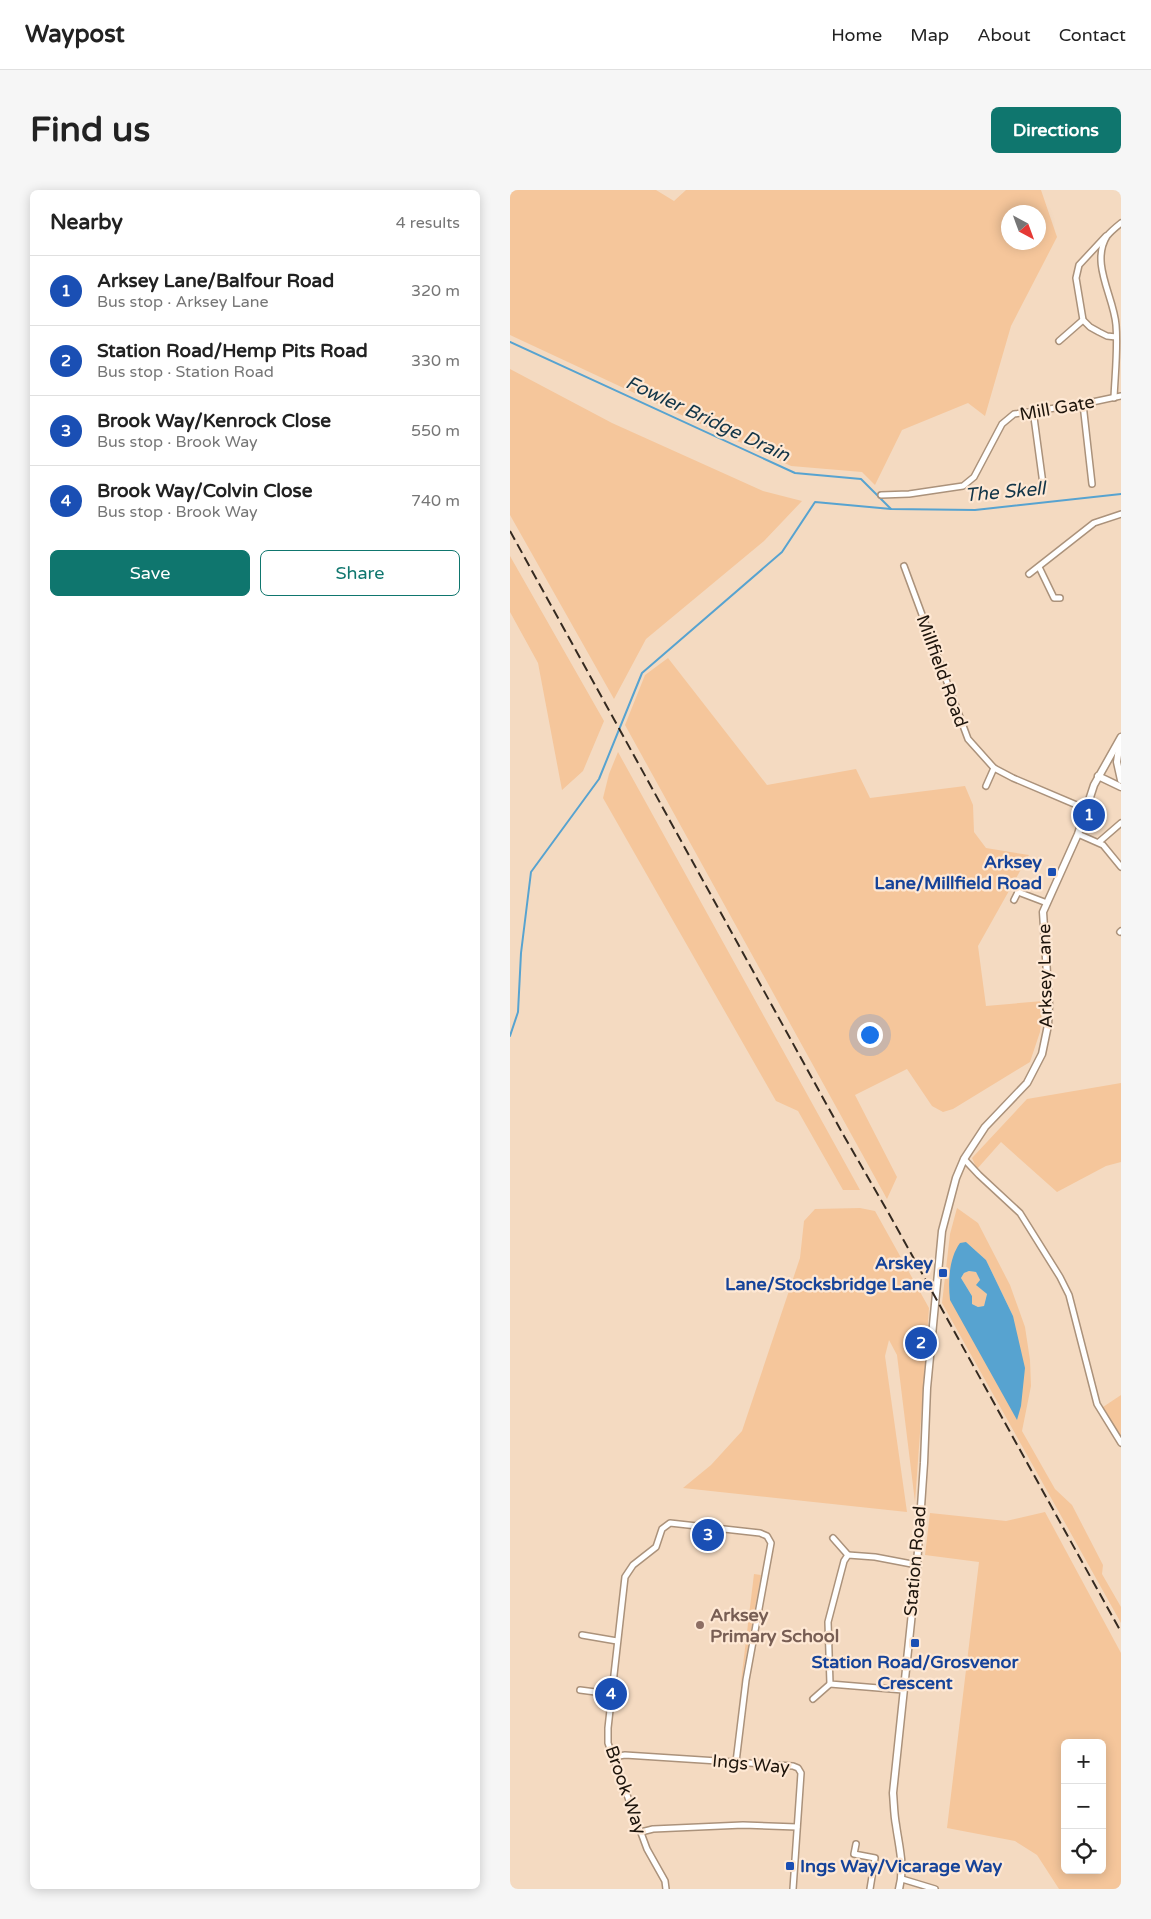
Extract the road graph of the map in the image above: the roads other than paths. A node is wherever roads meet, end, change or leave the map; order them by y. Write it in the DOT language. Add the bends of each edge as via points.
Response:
graph roads {
  1 [pos="1121,223"];
  2 [pos="1108,234"];
  3 [pos="1082,320"];
  4 [pos="1116,336"];
  5 [pos="1059,341"];
  6 [pos="1121,396"];
  7 [pos="1114,398"];
  8 [pos="1083,404"];
  9 [pos="1034,410"];
  10 [pos="1043,484"];
  11 [pos="1092,484"];
  12 [pos="881,496"];
  13 [pos="1121,514"];
  14 [pos="904,566"];
  15 [pos="1040,567"];
  16 [pos="1029,574"];
  17 [pos="1052,604"];
  18 [pos="1121,737"];
  19 [pos="994,768"];
  20 [pos="1098,776"];
  21 [pos="1121,780"];
  22 [pos="986,786"];
  23 [pos="1121,787"];
  24 [pos="1086,809"];
  25 [pos="1121,823"];
  26 [pos="1078,834"];
  27 [pos="1099,842"];
  28 [pos="1121,866"];
  29 [pos="1022,884"];
  30 [pos="1018,892"];
  31 [pos="1014,900"];
  32 [pos="1047,903"];
  33 [pos="964,1159"];
  34 [pos="942,1232"];
  35 [pos="1121,1444"];
  36 [pos="833,1538"];
  37 [pos="848,1555"];
  38 [pos="916,1565"];
  39 [pos="582,1635"];
  40 [pos="617,1641"];
  41 [pos="830,1684"];
  42 [pos="580,1690"];
  43 [pos="903,1690"];
  44 [pos="611,1694"];
  45 [pos="813,1700"];
  46 [pos="613,1757"];
  47 [pos="736,1762"];
  48 [pos="797,1827"];
  49 [pos="641,1832"];
  50 [pos="856,1844"];
  51 [pos="902,1879"];
  52 [pos="666,1889"];
  53 [pos="793,1889"];
  54 [pos="870,1889"];
  55 [pos="899,1889"];
  56 [pos="935,1889"];
  1 -- 2 [label="street"];
  2 -- 3 [label="street" via="1076,272"];
  2 -- 4 [label="street" via="1101,270 1115,315"];
  3 -- 4 [label="street" via="1107,336"];
  3 -- 5 [label="street"];
  4 -- 7 [label="street"];
  6 -- 7 [label="street, Mill Gate"];
  7 -- 8 [label="street, Mill Gate"];
  8 -- 9 [label="street, Mill Gate"];
  8 -- 11 [label="street"];
  9 -- 10 [label="street"];
  9 -- 12 [label="street, Mill Gate" via="1014,414 1002,424 981,466 963,486"];
  13 -- 15 [label="street" via="1094,523"];
  14 -- 19 [label="street, Millfield Road" via="965,734"];
  15 -- 16 [label="street"];
  15 -- 17 [label="street" via="1057,598"];
  18 -- 20 [label="street, Arksey Lane"];
  18 -- 21 [label="street" via="1117,762"];
  19 -- 22 [label="street"];
  19 -- 24 [label="street, Millfield Road"];
  20 -- 23 [label="street"];
  20 -- 24 [label="street, Arksey Lane"];
  24 -- 26 [label="street, Arksey Lane"];
  25 -- 27 [label="street"];
  26 -- 27 [label="street"];
  26 -- 32 [label="street, Arksey Lane"];
  27 -- 28 [label="street"];
  29 -- 30 [label="street"];
  30 -- 31 [label="street"];
  30 -- 32 [label="street"];
  32 -- 33 [label="street, Arksey Lane" via="1043,921 1048,1025 1042,1054 1027,1083 986,1128"];
  33 -- 34 [label="street, Arksey Lane"];
  33 -- 35 [label="street" via="1020,1213 1060,1277 1069,1295 1097,1404"];
  34 -- 38 [label="street, Station Road" via="927,1388"];
  36 -- 37 [label="street"];
  37 -- 38 [label="street"];
  37 -- 41 [label="street" via="828,1615"];
  38 -- 43 [label="street, Station Road"];
  39 -- 40 [label="street"];
  40 -- 44 [label="street, Brook Way"];
  40 -- 47 [label="street, Brook Way" via="625,1577 633,1565 656,1547 662,1529 670,1523 767,1536 771,1550 746,1680"];
  41 -- 43 [label="street"];
  41 -- 45 [label="street"];
  42 -- 44 [label="street"];
  43 -- 51 [label="street, Station Road" via="893,1793"];
  44 -- 46 [label="street, Brook Way" via="608,1743"];
  46 -- 47 [label="street, Ings Way"];
  46 -- 49 [label="street, Brook Way"];
  47 -- 48 [label="street, Ings Way" via="798,1768"];
  48 -- 49 [label="street" via="744,1825"];
  48 -- 53 [label="street, Ings Way"];
  49 -- 52 [label="street, Brook Way"];
  50 -- 54 [label="street" via="854,1854 875,1858"];
  51 -- 55 [label="street, Station Road"];
  51 -- 56 [label="street"];
}
